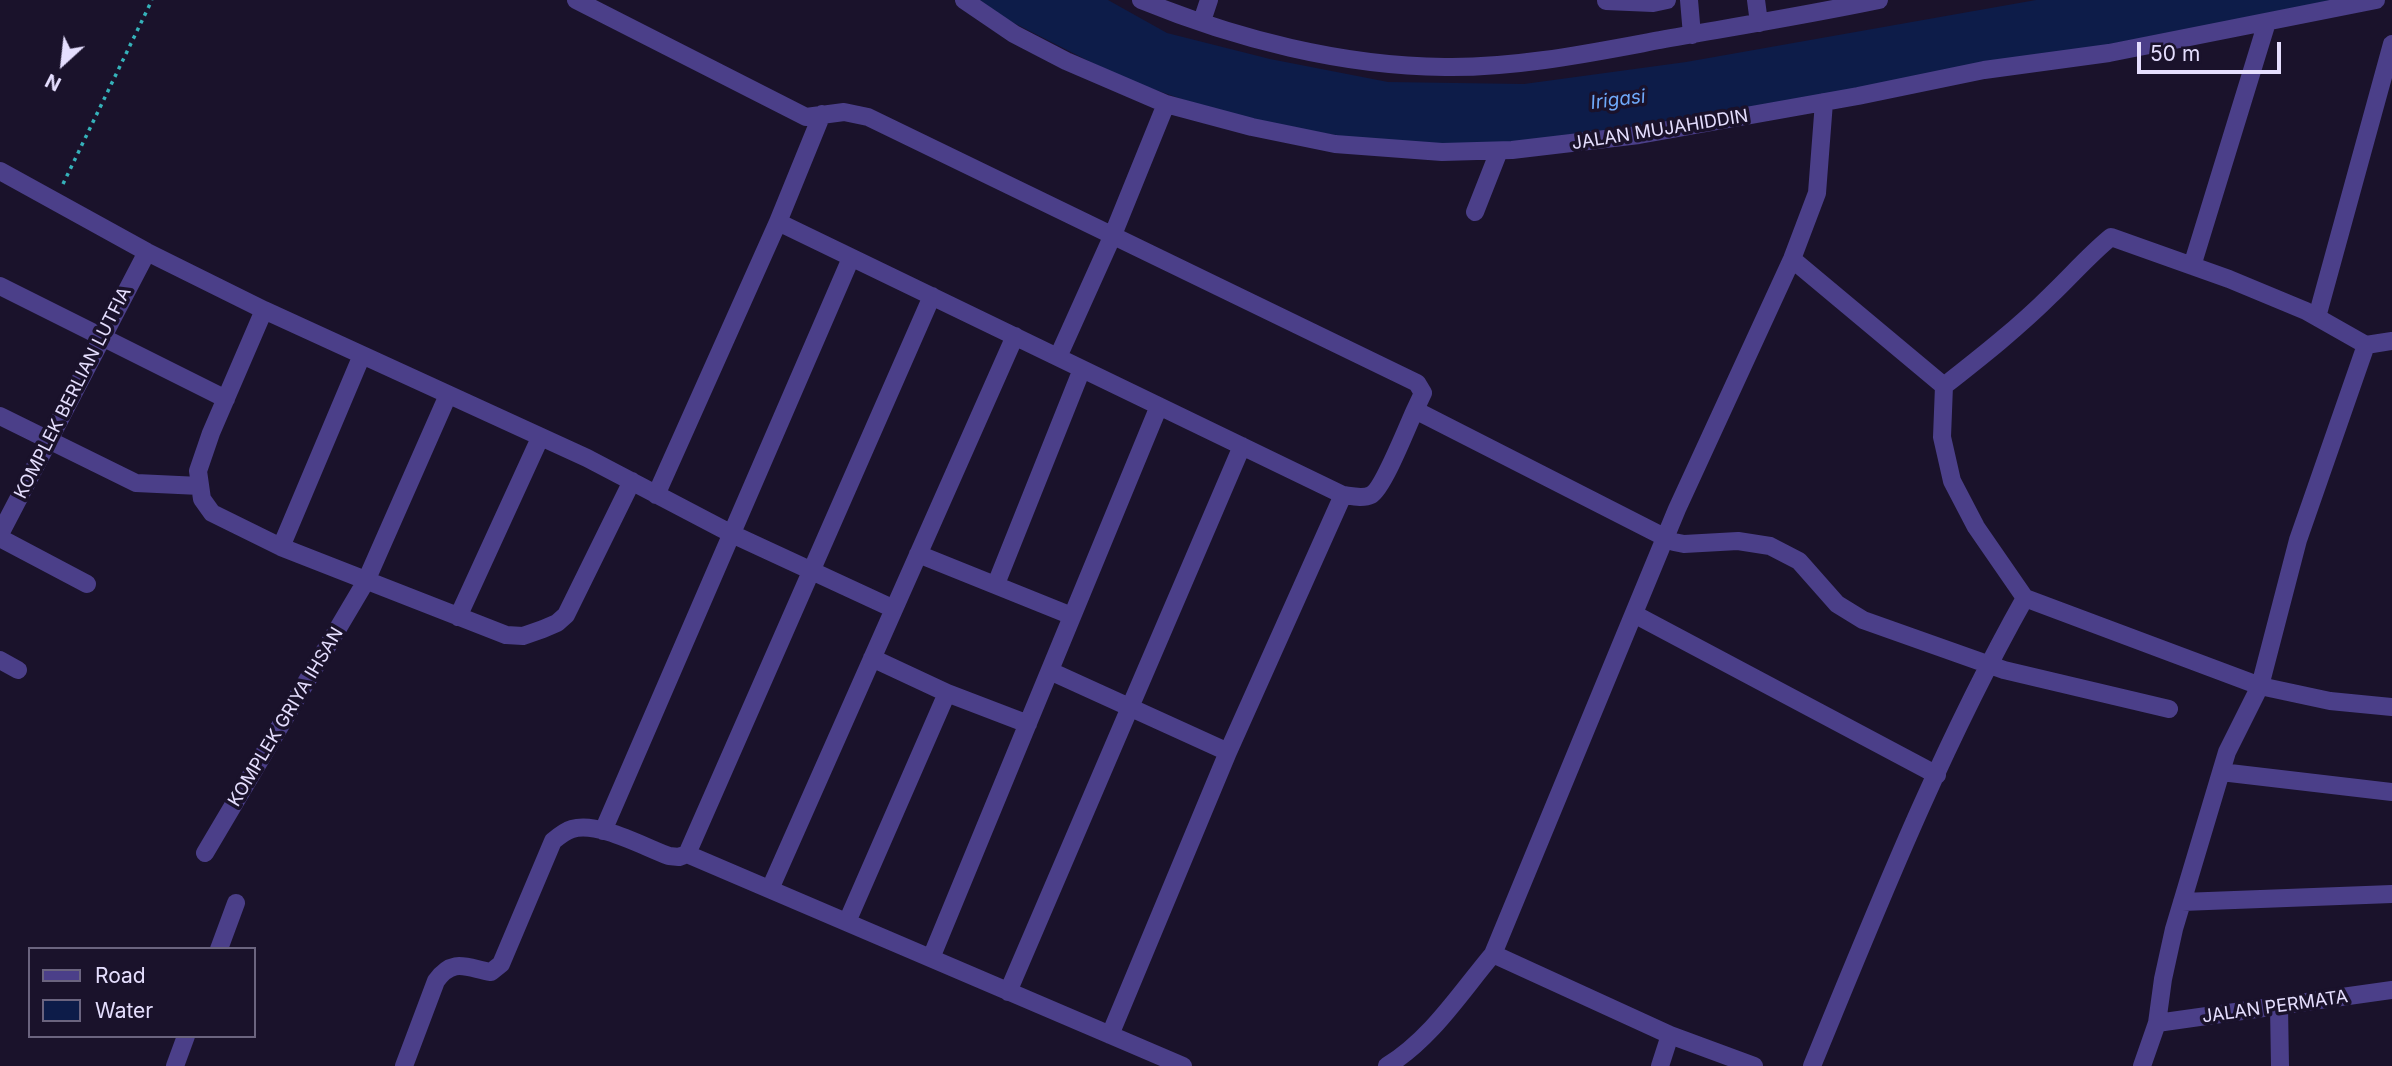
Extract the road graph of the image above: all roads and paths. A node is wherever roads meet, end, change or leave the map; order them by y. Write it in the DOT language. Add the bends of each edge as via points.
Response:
graph roads {
  1 [pos="152,0"];
  2 [pos="576,0"];
  3 [pos="964,0"];
  4 [pos="1141,0"];
  5 [pos="1209,0"];
  6 [pos="1667,0"];
  7 [pos="1689,0"];
  8 [pos="1756,0"];
  9 [pos="1879,0"];
  10 [pos="2376,0"];
  11 [pos="1606,1"];
  12 [pos="1202,21"];
  13 [pos="2267,22"];
  14 [pos="1759,23"];
  15 [pos="1692,35"];
  16 [pos="2392,44"];
  17 [pos="1824,102"];
  18 [pos="1166,104"];
  19 [pos="822,114"];
  20 [pos="1499,151"];
  21 [pos="0,171"];
  22 [pos="54,202"];
  23 [pos="1475,212"];
  24 [pos="778,222"];
  25 [pos="1112,237"];
  26 [pos="147,251"];
  27 [pos="852,258"];
  28 [pos="1792,259"];
  29 [pos="2192,266"];
  30 [pos="0,286"];
  31 [pos="932,296"];
  32 [pos="264,310"];
  33 [pos="2317,317"];
  34 [pos="1015,336"];
  35 [pos="102,337"];
  36 [pos="2392,341"];
  37 [pos="2366,345"];
  38 [pos="362,355"];
  39 [pos="1058,357"];
  40 [pos="1082,369"];
  41 [pos="1944,386"];
  42 [pos="448,395"];
  43 [pos="226,399"];
  44 [pos="1159,406"];
  45 [pos="1415,410"];
  46 [pos="0,416"];
  47 [pos="540,438"];
  48 [pos="48,441"];
  49 [pos="1242,446"];
  50 [pos="632,481"];
  51 [pos="200,486"];
  52 [pos="656,495"];
  53 [pos="1343,495"];
  54 [pos="732,534"];
  55 [pos="0,536"];
  56 [pos="1666,537"];
  57 [pos="281,547"];
  58 [pos="918,554"];
  59 [pos="813,571"];
  60 [pos="366,581"];
  61 [pos="87,584"];
  62 [pos="996,584"];
  63 [pos="2025,598"];
  64 [pos="894,609"];
  65 [pos="1634,614"];
  66 [pos="1072,616"];
  67 [pos="458,617"];
  68 [pos="872,658"];
  69 [pos="0,660"];
  70 [pos="1988,664"];
  71 [pos="18,670"];
  72 [pos="1050,671"];
  73 [pos="2260,686"];
  74 [pos="947,693"];
  75 [pos="1130,707"];
  76 [pos="2392,707"];
  77 [pos="2168,709"];
  78 [pos="1028,724"];
  79 [pos="1228,752"];
  80 [pos="2221,772"];
  81 [pos="1937,775"];
  82 [pos="2392,792"];
  83 [pos="603,831"];
  84 [pos="205,853"];
  85 [pos="687,854"];
  86 [pos="770,889"];
  87 [pos="2392,894"];
  88 [pos="236,902"];
  89 [pos="2182,902"];
  90 [pos="848,922"];
  91 [pos="220,947"];
  92 [pos="1493,954"];
  93 [pos="932,957"];
  94 [pos="2392,990"];
  95 [pos="1008,992"];
  96 [pos="2279,1006"];
  97 [pos="2157,1023"];
  98 [pos="1110,1035"];
  99 [pos="1670,1035"];
  100 [pos="185,1038"];
  101 [pos="175,1066"];
  102 [pos="404,1066"];
  103 [pos="1183,1066"];
  104 [pos="1387,1066"];
  105 [pos="1660,1066"];
  106 [pos="1754,1066"];
  107 [pos="1812,1066"];
  108 [pos="2142,1066"];
  109 [pos="2280,1066"];
  1 -- 22 [label="path"];
  2 -- 19 [label="street" via="806,117"];
  3 -- 18 [label="street, JALAN MUJAHIDDIN" via="1014,34 1066,61"];
  4 -- 12 [label="street"];
  5 -- 12 [label="street"];
  6 -- 11 [label="street"];
  7 -- 15 [label="street"];
  8 -- 14 [label="street"];
  9 -- 14 [label="street"];
  10 -- 13 [label="street, JALAN MUJAHIDDIN"];
  12 -- 15 [label="street" via="1302,50 1446,67 1567,57"];
  13 -- 17 [label="street, JALAN MUJAHIDDIN"];
  13 -- 29 [label="street"];
  14 -- 15 [label="street"];
  16 -- 33 [label="street"];
  17 -- 20 [label="street, JALAN MUJAHIDDIN" via="1627,137"];
  17 -- 28 [label="street" via="1817,193"];
  18 -- 20 [label="street, JALAN MUJAHIDDIN" via="1335,144"];
  18 -- 25 [label="street"];
  19 -- 24 [label="street"];
  19 -- 25 [label="street" via="868,117"];
  20 -- 23 [label="street"];
  21 -- 22 [label="street"];
  22 -- 26 [label="street"];
  24 -- 27 [label="street"];
  24 -- 52 [label="street"];
  25 -- 39 [label="street"];
  25 -- 45 [label="street" via="1417,383 1423,393"];
  26 -- 32 [label="street"];
  26 -- 35 [label="street, KOMPLEK BERLIAN LUTFIA"];
  27 -- 31 [label="street"];
  27 -- 54 [label="street"];
  28 -- 41 [label="street"];
  28 -- 56 [label="street"];
  29 -- 33 [label="street"];
  29 -- 41 [label="street" via="2111,237 2052,295"];
  30 -- 35 [label="street"];
  31 -- 34 [label="street"];
  31 -- 59 [label="street"];
  32 -- 38 [label="street"];
  32 -- 43 [label="street"];
  33 -- 37 [label="street"];
  34 -- 39 [label="street"];
  34 -- 58 [label="street"];
  35 -- 43 [label="street"];
  35 -- 48 [label="street, KOMPLEK BERLIAN LUTFIA"];
  36 -- 37 [label="street"];
  37 -- 73 [label="street" via="2298,540"];
  38 -- 42 [label="street"];
  38 -- 57 [label="street"];
  39 -- 40 [label="street"];
  40 -- 44 [label="street"];
  40 -- 62 [label="street"];
  41 -- 63 [label="street" via="1942,437 1952,481 1976,527"];
  42 -- 47 [label="street"];
  42 -- 60 [label="street, KOMPLEK GRIYA IHSAN"];
  43 -- 51 [label="street" via="198,471"];
  44 -- 49 [label="street"];
  44 -- 66 [label="street"];
  45 -- 53 [label="street" via="1374,493"];
  45 -- 56 [label="street"];
  46 -- 48 [label="street"];
  47 -- 50 [label="street"];
  47 -- 67 [label="street"];
  48 -- 51 [label="street" via="136,483"];
  48 -- 55 [label="street, KOMPLEK BERLIAN LUTFIA"];
  49 -- 53 [label="street"];
  49 -- 75 [label="street"];
  50 -- 52 [label="street"];
  50 -- 67 [label="street" via="566,615 557,623 523,635 506,635"];
  51 -- 57 [label="street" via="212,513"];
  52 -- 54 [label="street"];
  53 -- 79 [label="street"];
  54 -- 59 [label="street"];
  54 -- 83 [label="street"];
  55 -- 61 [label="street"];
  56 -- 65 [label="street"];
  56 -- 70 [label="street" via="1684,544 1738,541 1770,546 1799,561 1837,604 1863,620"];
  57 -- 60 [label="street"];
  58 -- 62 [label="street"];
  58 -- 64 [label="street"];
  59 -- 64 [label="street"];
  59 -- 85 [label="street"];
  60 -- 67 [label="street"];
  60 -- 84 [label="street, KOMPLEK GRIYA IHSAN"];
  62 -- 66 [label="street"];
  63 -- 70 [label="street"];
  63 -- 73 [label="street"];
  64 -- 68 [label="street"];
  65 -- 81 [label="street"];
  65 -- 92 [label="street"];
  66 -- 72 [label="street"];
  68 -- 74 [label="street"];
  68 -- 86 [label="street"];
  69 -- 71 [label="street"];
  70 -- 77 [label="street"];
  70 -- 81 [label="street"];
  72 -- 75 [label="street"];
  72 -- 78 [label="street"];
  73 -- 76 [label="street" via="2330,701"];
  73 -- 80 [label="street"];
  74 -- 78 [label="street"];
  74 -- 90 [label="street"];
  75 -- 79 [label="street"];
  75 -- 95 [label="street"];
  78 -- 93 [label="street"];
  79 -- 98 [label="street"];
  80 -- 82 [label="street"];
  80 -- 89 [label="street"];
  81 -- 107 [label="street"];
  83 -- 85 [label="street" via="669,856"];
  83 -- 102 [label="street" via="570,830 553,841 506,956 489,972 460,965 443,971"];
  85 -- 86 [label="street"];
  86 -- 90 [label="street"];
  87 -- 89 [label="street"];
  88 -- 91 [label="street"];
  89 -- 97 [label="street"];
  90 -- 93 [label="street"];
  92 -- 99 [label="street"];
  92 -- 104 [label="street" via="1436,1026"];
  93 -- 95 [label="street"];
  94 -- 96 [label="street, JALAN PERMATA"];
  95 -- 98 [label="street"];
  96 -- 97 [label="street, JALAN PERMATA"];
  96 -- 109 [label="street"];
  97 -- 108 [label="street"];
  98 -- 103 [label="street"];
  99 -- 105 [label="street"];
  99 -- 106 [label="street"];
  100 -- 101 [label="street"];
}
